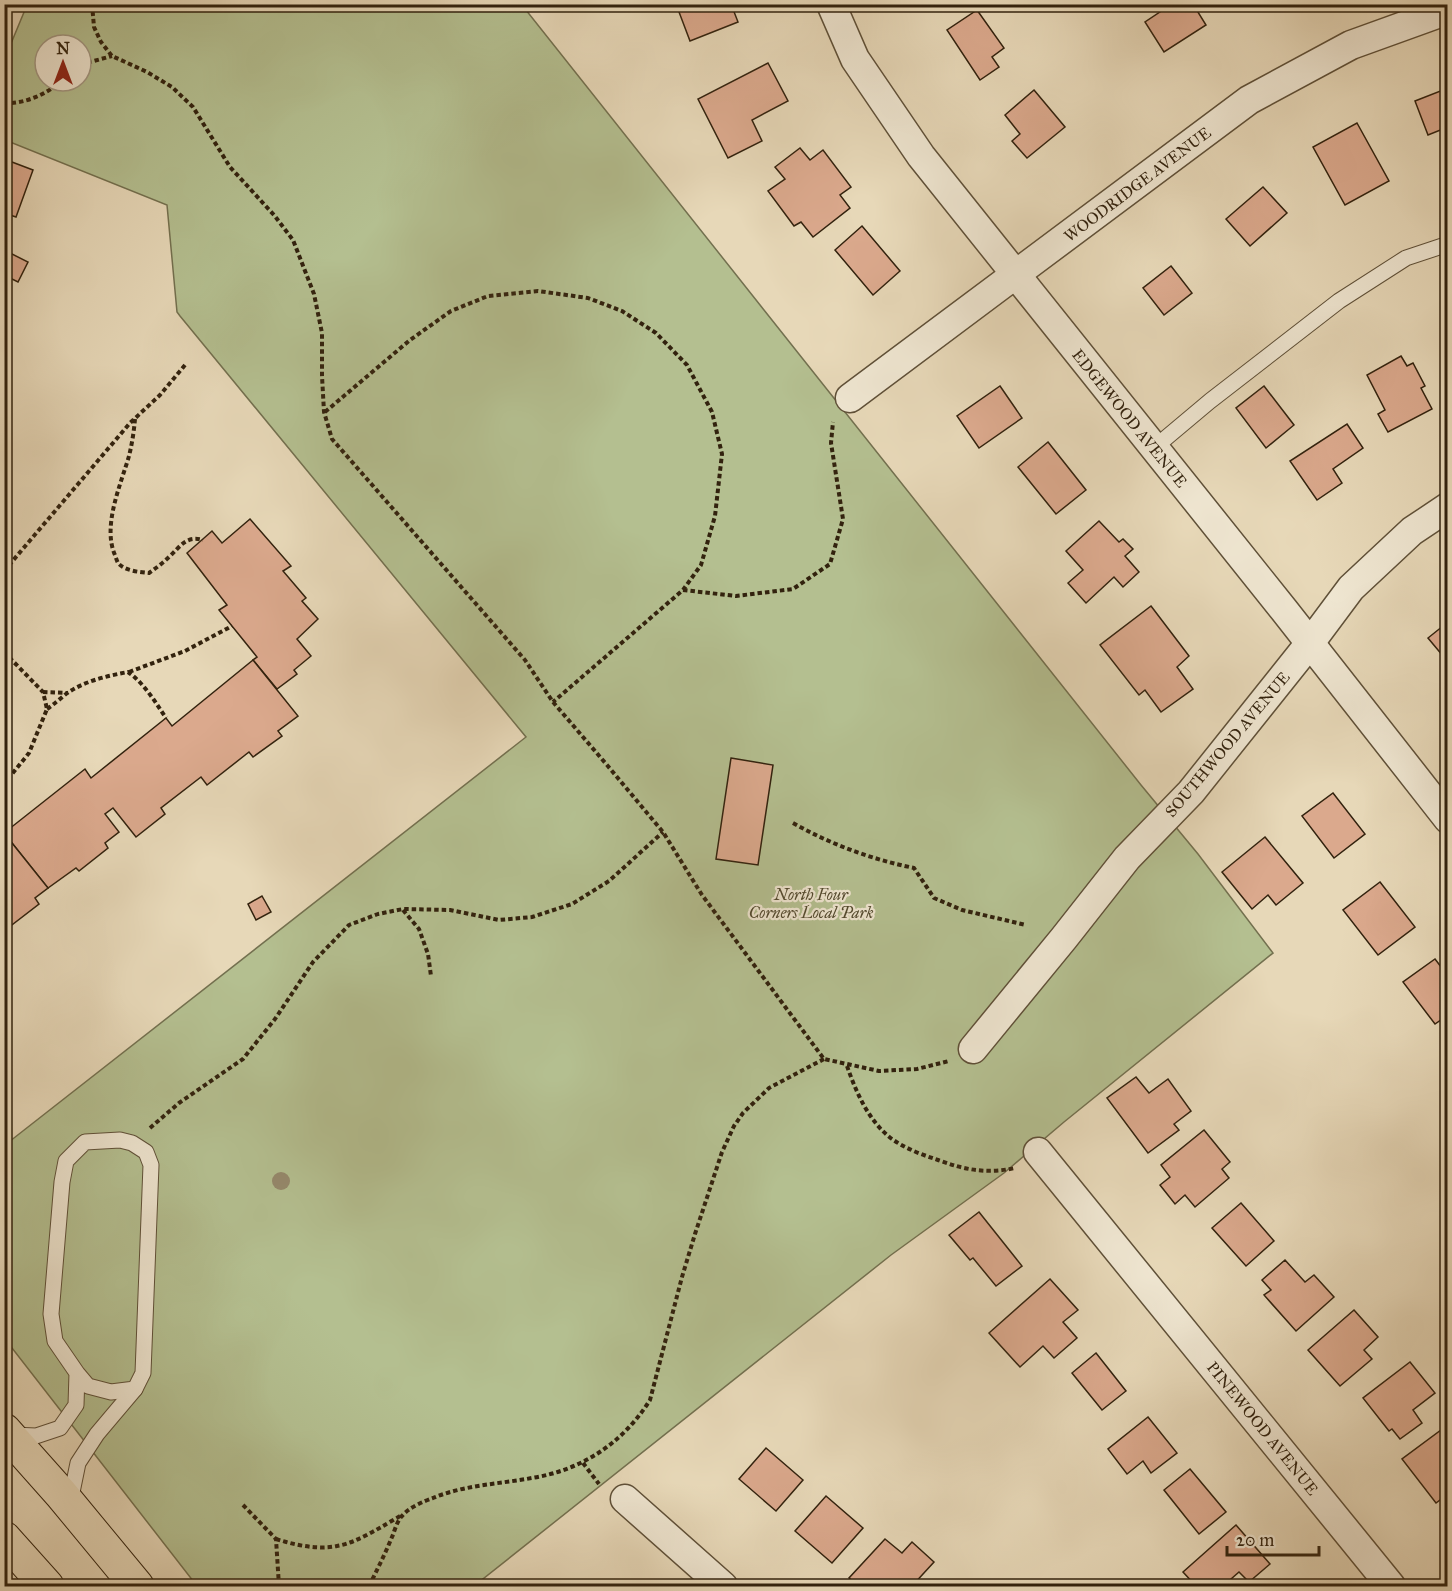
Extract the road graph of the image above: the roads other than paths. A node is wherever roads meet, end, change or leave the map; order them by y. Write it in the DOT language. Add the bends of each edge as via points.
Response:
graph roads {
  1 [pos="831,4"];
  2 [pos="1448,10"];
  3 [pos="1448,244"];
  4 [pos="1016,274"];
  5 [pos="850,398"];
  6 [pos="1154,447"];
  7 [pos="1448,507"];
  8 [pos="1310,643"];
  9 [pos="1448,819"];
  10 [pos="973,1048"];
  11 [pos="1038,1152"];
  12 [pos="77,1373"];
  13 [pos="135,1389"];
  14 [pos="7,1432"];
  15 [pos="625,1499"];
  16 [pos="69,1504"];
  17 [pos="4,1538"];
  18 [pos="47,1587"];
  19 [pos="137,1587"];
  20 [pos="723,1587"];
  21 [pos="1391,1587"];
  1 -- 4 [label="street, EDGEWOOD AVENUE" via="855,59 881,98 921,156"];
  2 -- 4 [label="street, WOODRIDGE AVENUE" via="1351,45 1249,100"];
  3 -- 6 [label="lane" via="1406,258 1339,302"];
  4 -- 5 [label="street, WOODRIDGE AVENUE"];
  4 -- 6 [label="street, EDGEWOOD AVENUE"];
  6 -- 8 [label="street, EDGEWOOD AVENUE"];
  7 -- 8 [label="street, SOUTHWOOD AVENUE" via="1412,531 1351,588"];
  8 -- 9 [label="street, EDGEWOOD AVENUE"];
  8 -- 10 [label="street, SOUTHWOOD AVENUE" via="1191,792 1127,858"];
  11 -- 21 [label="street, PINEWOOD AVENUE"];
  12 -- 13 [label="lane" via="88,1386 111,1392"];
  12 -- 13 [label="lane" via="55,1341 51,1314 62,1182 66,1161 85,1142 120,1140 146,1152 151,1165 143,1373"];
  12 -- 14 [label="lane" via="76,1405 60,1428 36,1436"];
  13 -- 16 [label="lane" via="78,1463"];
  14 -- 16 [label="main road"];
  15 -- 20 [label="street"];
  16 -- 19 [label="main road"];
  17 -- 18 [label="main road"];
}
